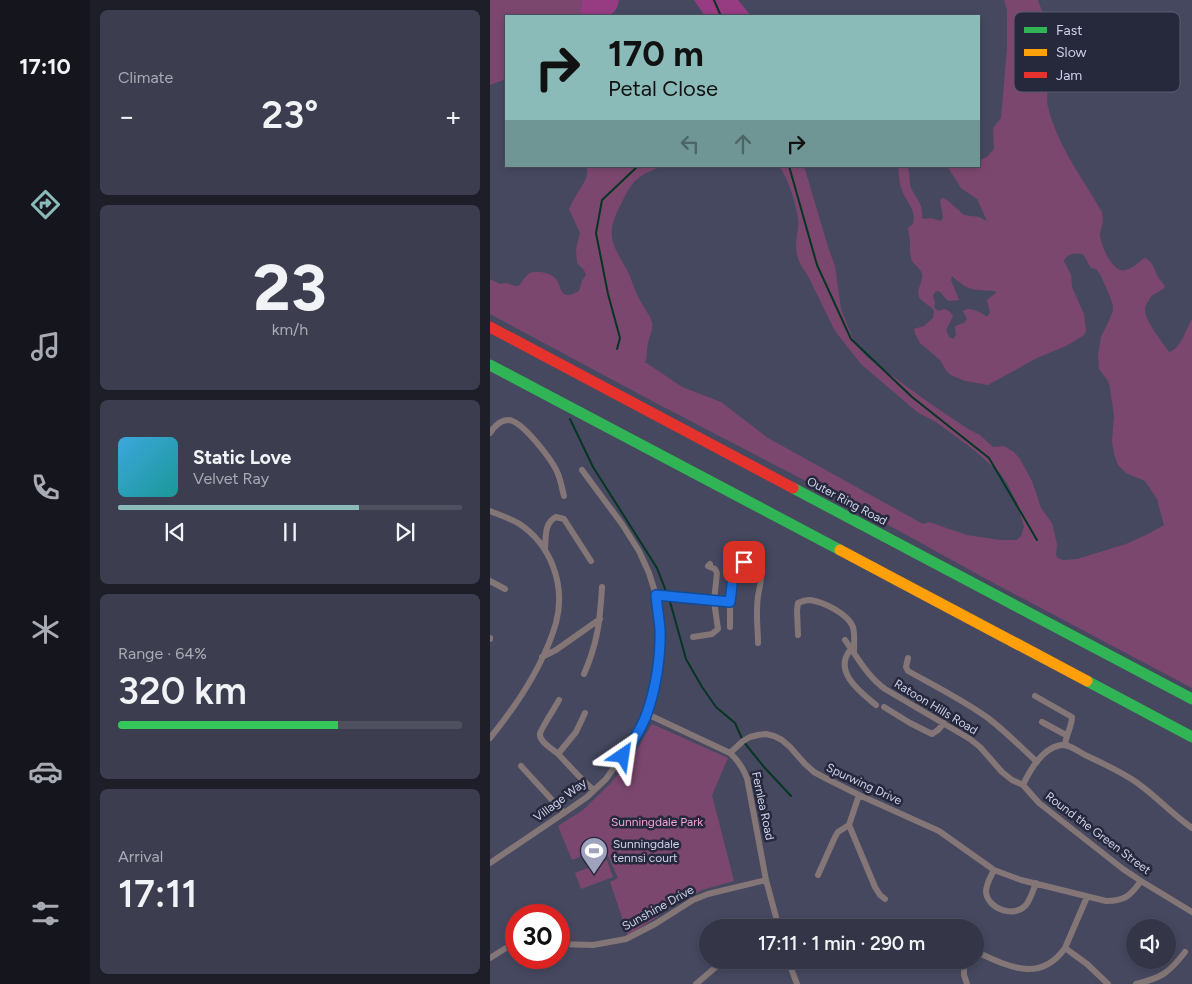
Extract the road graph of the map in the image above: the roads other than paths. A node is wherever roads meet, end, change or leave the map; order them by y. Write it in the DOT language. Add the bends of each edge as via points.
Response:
graph roads {
  1 [pos="490,327"];
  2 [pos="490,365"];
  3 [pos="490,433"];
  4 [pos="582,470"];
  5 [pos="564,496"];
  6 [pos="490,512"];
  7 [pos="545,549"];
  8 [pos="591,561"];
  9 [pos="710,564"];
  10 [pos="490,581"];
  11 [pos="602,586"];
  12 [pos="505,589"];
  13 [pos="656,595"];
  14 [pos="714,600"];
  15 [pos="730,602"];
  16 [pos="600,619"];
  17 [pos="730,627"];
  18 [pos="798,635"];
  19 [pos="693,637"];
  20 [pos="845,640"];
  21 [pos="758,644"];
  22 [pos="853,651"];
  23 [pos="542,657"];
  24 [pos="908,658"];
  25 [pos="584,674"];
  26 [pos="1035,696"];
  27 [pos="1192,699"];
  28 [pos="559,700"];
  29 [pos="876,705"];
  30 [pos="884,706"];
  31 [pos="585,713"];
  32 [pos="647,714"];
  33 [pos="1042,722"];
  34 [pos="944,723"];
  35 [pos="1066,735"];
  36 [pos="1192,737"];
  37 [pos="490,738"];
  38 [pos="1065,745"];
  39 [pos="730,753"];
  40 [pos="558,754"];
  41 [pos="1036,762"];
  42 [pos="521,766"];
  43 [pos="1023,785"];
  44 [pos="594,790"];
  45 [pos="859,795"];
  46 [pos="564,813"];
  47 [pos="849,825"];
  48 [pos="1192,828"];
  49 [pos="490,863"];
  50 [pos="994,870"];
  51 [pos="818,875"];
  52 [pos="766,880"];
  53 [pos="1141,881"];
  54 [pos="1036,883"];
  55 [pos="1087,897"];
  56 [pos="885,899"];
  57 [pos="1192,912"];
  58 [pos="777,919"];
  59 [pos="570,944"];
  60 [pos="1066,948"];
  61 [pos="505,949"];
  62 [pos="1185,952"];
  63 [pos="984,956"];
  64 [pos="490,958"];
  65 [pos="714,969"];
  66 [pos="791,969"];
  67 [pos="964,969"];
  68 [pos="696,984"];
  69 [pos="797,984"];
  70 [pos="967,984"];
  71 [pos="1108,984"];
  72 [pos="1136,984"];
  1 -- 27 [label="highway, Outer Ring Road"];
  2 -- 36 [label="highway"];
  3 -- 5 [label="street" via="508,420 523,428 552,462"];
  4 -- 13 [label="street, Village Way" via="639,551"];
  6 -- 7 [label="street" via="505,516 529,531"];
  7 -- 8 [label="street" via="548,524 556,516 564,520"];
  7 -- 23 [label="street" via="556,573 559,602 556,622"];
  9 -- 14 [label="street" via="708,566 717,573"];
  10 -- 12 [label="street"];
  11 -- 16 [label="street"];
  13 -- 14 [label="street"];
  13 -- 32 [label="street, Village Way" via="659,653"];
  14 -- 15 [label="street"];
  14 -- 19 [label="street" via="718,629 712,634"];
  15 -- 17 [label="street"];
  15 -- 21 [label="street" via="734,568 741,562 758,567 761,578"];
  16 -- 23 [label="street"];
  16 -- 25 [label="street"];
  18 -- 22 [label="street" via="798,603 808,600 822,604 849,619 854,631"];
  20 -- 22 [label="street, Ratoon Hills Road"];
  22 -- 29 [label="street" via="845,658 845,671 860,692"];
  22 -- 34 [label="street, Ratoon Hills Road" via="876,683"];
  23 -- 37 [label="street" via="527,687"];
  24 -- 41 [label="street" via="908,672 944,690 987,718"];
  26 -- 35 [label="street" via="1072,717"];
  28 -- 40 [label="street" via="540,734"];
  30 -- 34 [label="street" via="932,734"];
  31 -- 40 [label="street" via="576,732"];
  32 -- 39 [label="street, Fernlea Road"];
  32 -- 44 [label="street, Village Way" via="623,756"];
  33 -- 35 [label="street"];
  34 -- 43 [label="street, Ratoon Hills Road" via="970,739 1002,772"];
  35 -- 38 [label="street"];
  38 -- 41 [label="street" via="1046,751"];
  38 -- 48 [label="street" via="1126,775"];
  39 -- 45 [label="street, Spurwing Drive" via="750,737 758,734 774,736 790,747 814,772"];
  39 -- 52 [label="street, Fernlea Road" via="747,778"];
  40 -- 44 [label="street"];
  41 -- 43 [label="street"];
  42 -- 46 [label="street"];
  43 -- 53 [label="street, Round the Green Street" via="1039,803"];
  44 -- 46 [label="street, Village Way"];
  45 -- 47 [label="street"];
  45 -- 50 [label="street, Spurwing Drive" via="939,831"];
  46 -- 49 [label="street, Village Way"];
  47 -- 51 [label="street" via="838,832"];
  47 -- 56 [label="street" via="875,887"];
  50 -- 54 [label="street, Spurwing Drive"];
  50 -- 54 [label="street" via="986,891 992,904 1006,911 1014,912 1026,905"];
  52 -- 58 [label="street, Fernlea Road"];
  52 -- 59 [label="street, Sunshine Drive" via="693,900 626,939 593,945"];
  53 -- 55 [label="street, Spurwing Drive" via="1131,894 1117,901"];
  53 -- 57 [label="street, Round the Green Street"];
  54 -- 55 [label="street, Spurwing Drive"];
  55 -- 60 [label="street"];
  60 -- 63 [label="street" via="1052,962 1034,970 1015,968"];
  60 -- 71 [label="street"];
  61 -- 64 [label="street"];
  62 -- 72 [label="street" via="1164,974"];
  65 -- 68 [label="street"];
  66 -- 69 [label="street"];
  67 -- 70 [label="street"];
}
